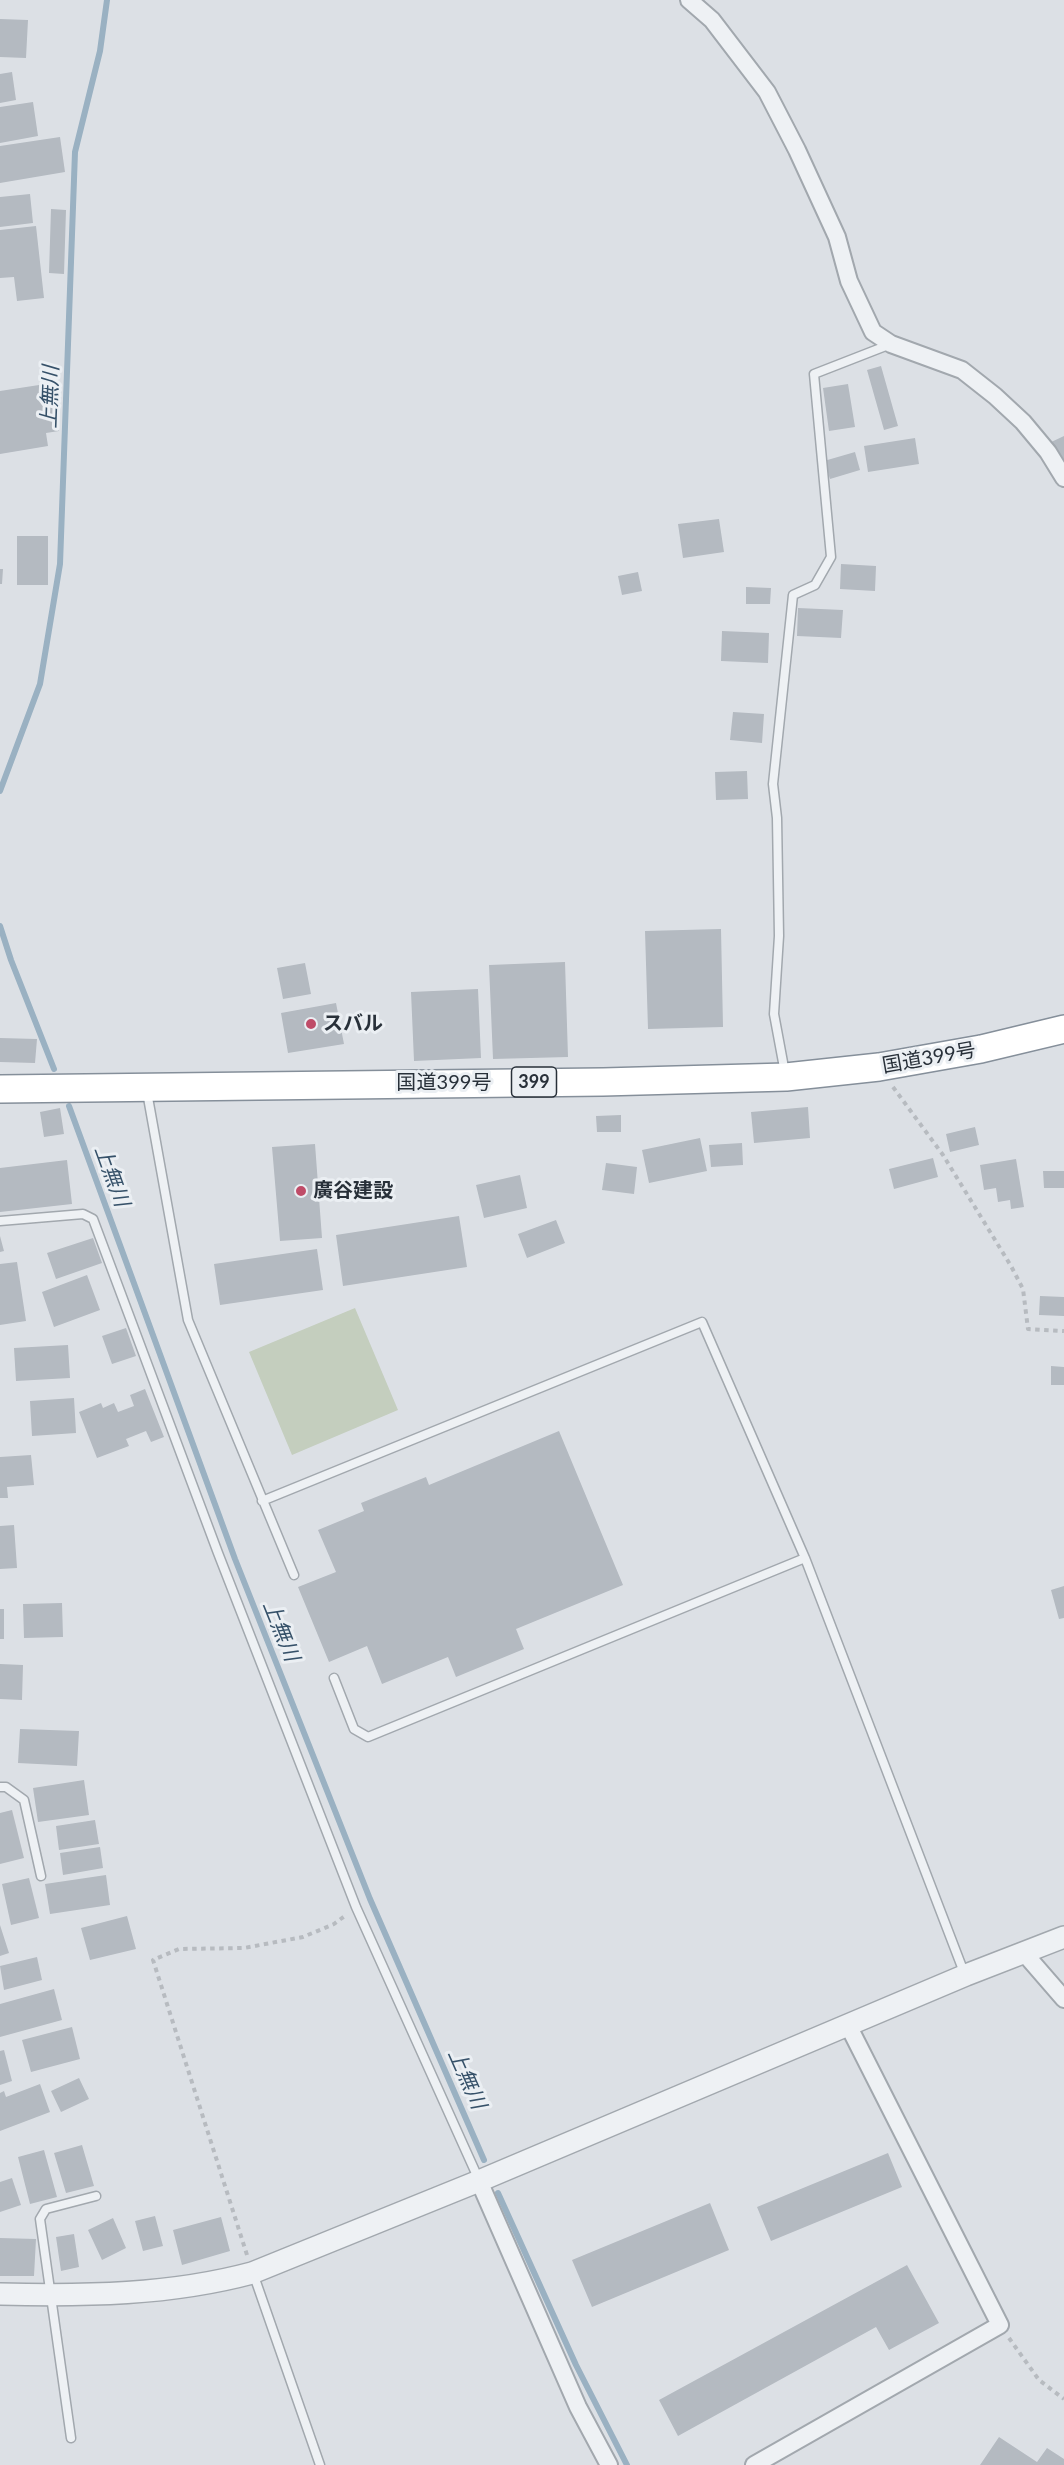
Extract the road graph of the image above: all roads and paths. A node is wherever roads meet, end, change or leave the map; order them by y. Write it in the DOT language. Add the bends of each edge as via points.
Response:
graph roads {
  1 [pos="689,0"];
  2 [pos="891,344"];
  3 [pos="1064,478"];
  4 [pos="1064,1029"];
  5 [pos="879,1067"];
  6 [pos="786,1077"];
  7 [pos="146,1086"];
  8 [pos="0,1089"];
  9 [pos="0,1221"];
  10 [pos="1064,1331"];
  11 [pos="262,1501"];
  12 [pos="805,1558"];
  13 [pos="294,1575"];
  14 [pos="334,1678"];
  15 [pos="0,1787"];
  16 [pos="41,1876"];
  17 [pos="356,1907"];
  18 [pos="1064,1937"];
  19 [pos="1025,1954"];
  20 [pos="966,1975"];
  21 [pos="1064,1999"];
  22 [pos="848,2025"];
  23 [pos="479,2181"];
  24 [pos="96,2196"];
  25 [pos="252,2273"];
  26 [pos="0,2294"];
  27 [pos="50,2295"];
  28 [pos="1000,2325"];
  29 [pos="1064,2399"];
  30 [pos="71,2438"];
  31 [pos="320,2465"];
  32 [pos="609,2465"];
  33 [pos="754,2465"];
  1 -- 2 [label="street" via="712,20 767,92 837,237 859,307 873,332"];
  2 -- 3 [label="street" via="962,370 1023,422"];
  2 -- 6 [label="lane" via="814,374 831,556 815,585 793,595 773,784 779,936 774,1014"];
  4 -- 5 [label="highway, 国道399号 / 399"];
  5 -- 6 [label="highway, 国道399号 / 399"];
  5 -- 10 [label="path" via="944,1155 1011,1266 1023,1289 1028,1329"];
  6 -- 7 [label="highway, 国道399号 / 399"];
  7 -- 8 [label="highway, 国道399号 / 399"];
  7 -- 11 [label="lane" via="188,1320"];
  9 -- 17 [label="lane" via="83,1214 93,1219"];
  11 -- 12 [label="lane" via="702,1322"];
  11 -- 13 [label="lane"];
  12 -- 14 [label="lane" via="368,1737 354,1729"];
  12 -- 20 [label="lane"];
  15 -- 16 [label="lane" via="24,1800"];
  17 -- 23 [label="lane"];
  17 -- 25 [label="path" via="334,1924 303,1937 244,1948 179,1950 153,1960"];
  18 -- 19 [label="street"];
  19 -- 20 [label="street"];
  19 -- 21 [label="street"];
  20 -- 22 [label="street"];
  22 -- 23 [label="street"];
  22 -- 28 [label="street"];
  23 -- 25 [label="street"];
  23 -- 32 [label="street" via="578,2407"];
  24 -- 27 [label="lane" via="46,2208 40,2219"];
  25 -- 27 [label="street" via="157,2291"];
  25 -- 31 [label="lane"];
  26 -- 27 [label="street"];
  27 -- 30 [label="lane"];
  28 -- 29 [label="path" via="1039,2380"];
  28 -- 33 [label="street"];
}
